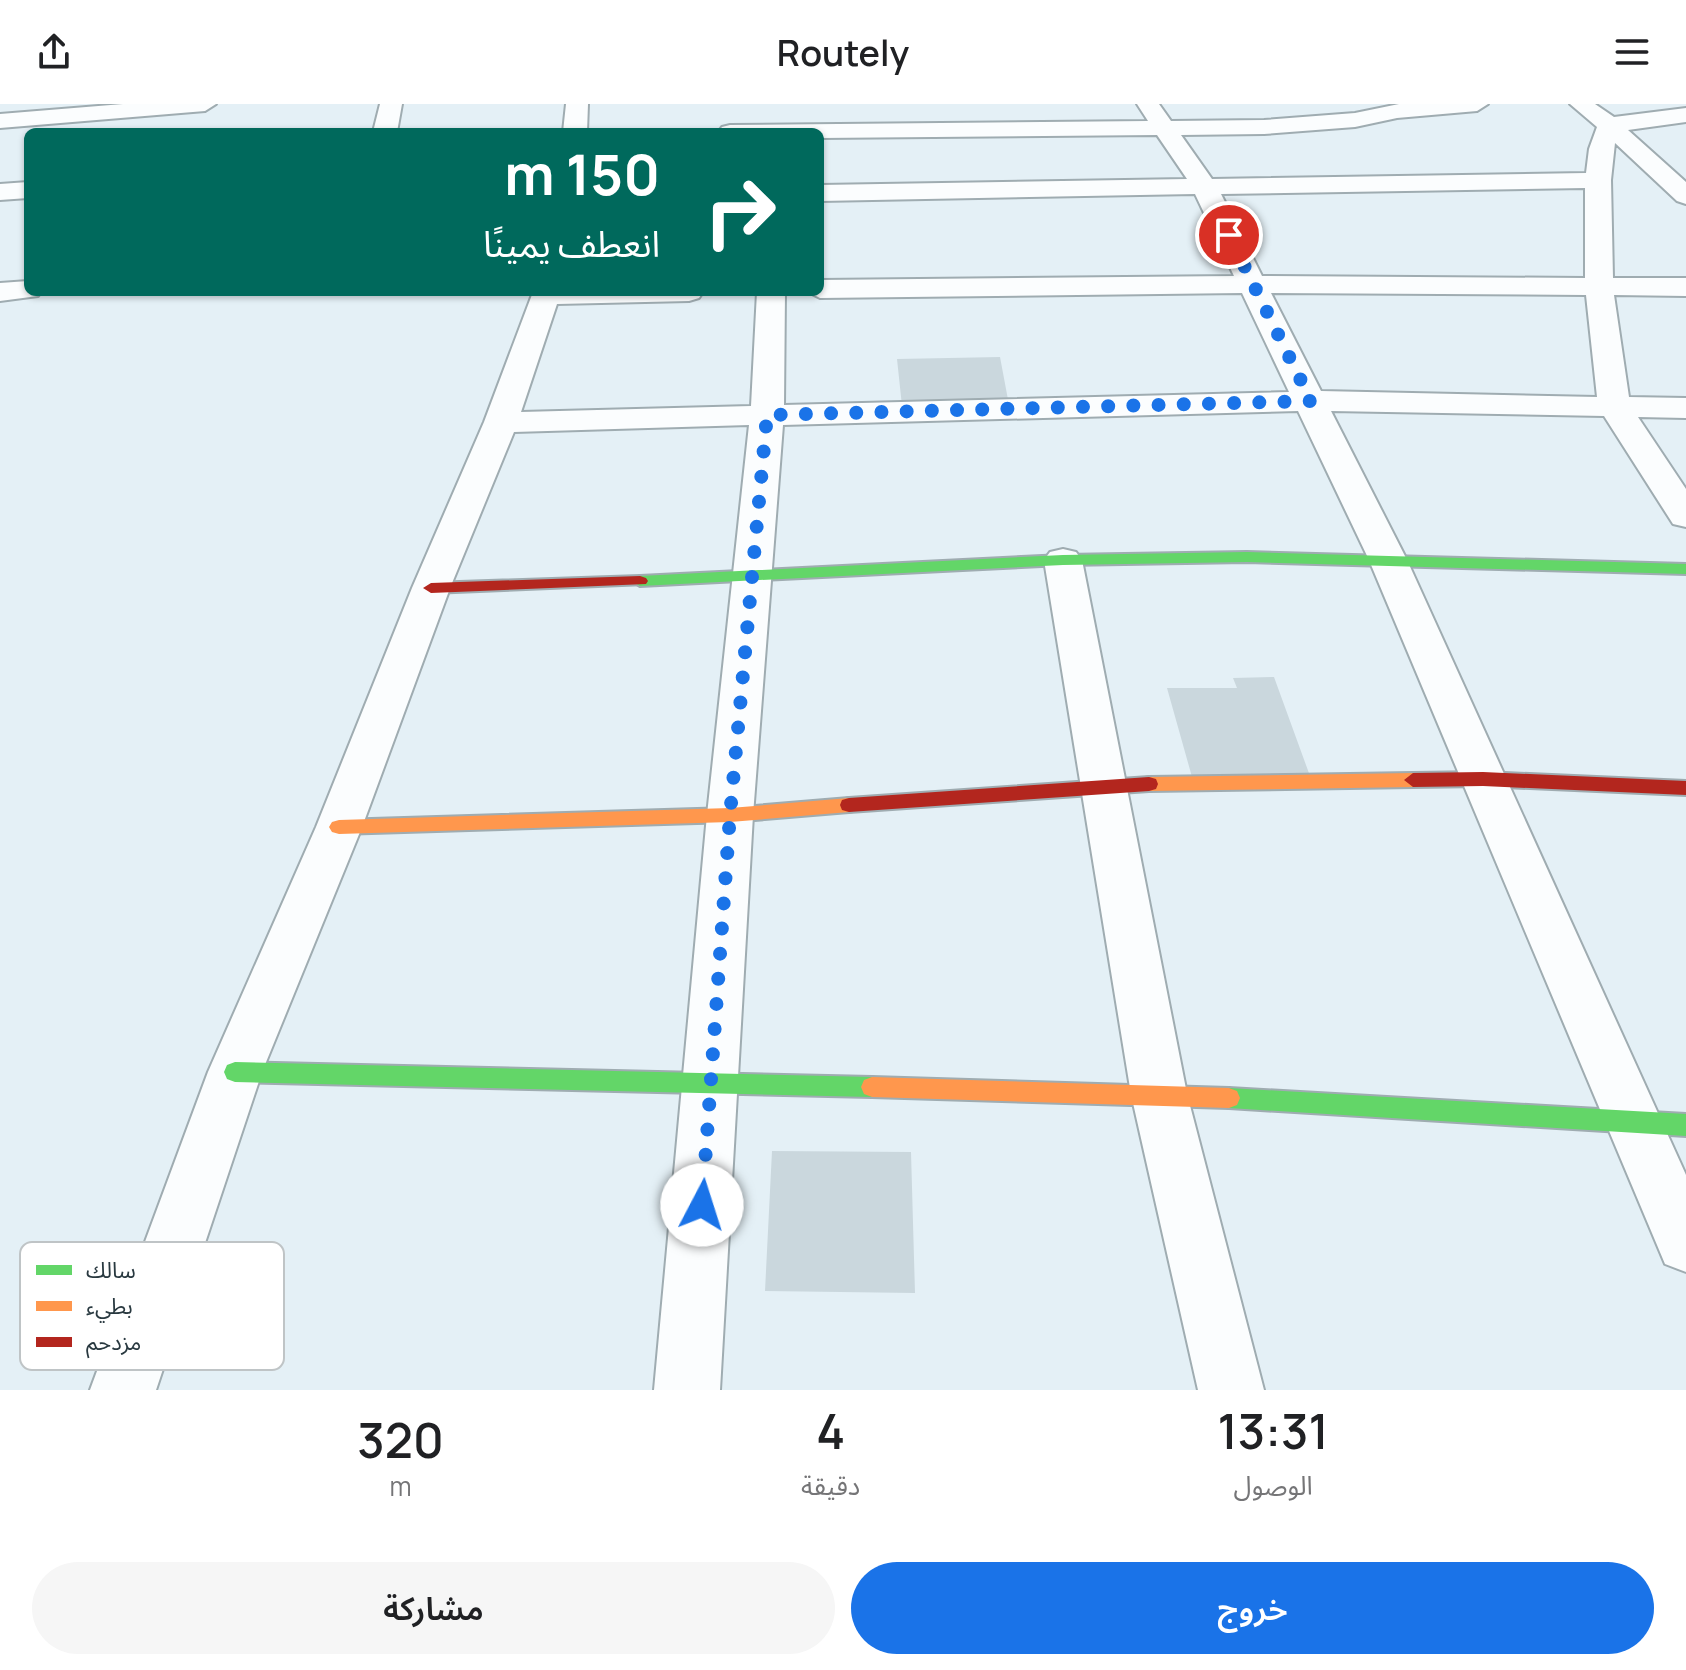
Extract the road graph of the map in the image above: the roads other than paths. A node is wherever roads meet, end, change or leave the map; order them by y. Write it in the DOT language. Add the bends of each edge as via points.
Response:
graph roads {
  1 [pos="205,104"];
  2 [pos="391,104"];
  3 [pos="577,104"];
  4 [pos="768,104"];
  5 [pos="1477,104"];
  6 [pos="1581,104"];
  7 [pos="1346,112"];
  8 [pos="13,115"];
  9 [pos="1156,115"];
  10 [pos="1686,115"];
  11 [pos="1609,125"];
  12 [pos="386,128"];
  13 [pos="575,128"];
  14 [pos="774,128"];
  15 [pos="824,130"];
  16 [pos="0,144"];
  17 [pos="1598,180"];
  18 [pos="1204,186"];
  19 [pos="24,190"];
  20 [pos="0,192"];
  21 [pos="824,193"];
  22 [pos="1686,196"];
  23 [pos="1253,284"];
  24 [pos="1599,287"];
  25 [pos="1686,287"];
  26 [pos="824,289"];
  27 [pos="24,290"];
  28 [pos="0,292"];
  29 [pos="546,296"];
  30 [pos="771,296"];
  31 [pos="1311,401"];
  32 [pos="1614,406"];
  33 [pos="1686,408"];
  34 [pos="767,415"];
  35 [pos="501,422"];
  36 [pos="1686,516"];
  37 [pos="1063,560"];
  38 [pos="1388,560"];
  39 [pos="1686,569"];
  40 [pos="751,578"];
  41 [pos="431,588"];
  42 [pos="1483,779"];
  43 [pos="1103,785"];
  44 [pos="1686,788"];
  45 [pos="730,815"];
  46 [pos="339,827"];
  47 [pos="235,1072"];
  48 [pos="712,1082"];
  49 [pos="1159,1094"];
  50 [pos="1631,1123"];
  51 [pos="1686,1125"];
  52 [pos="175,1242"];
  53 [pos="1686,1243"];
  54 [pos="130,1370"];
  55 [pos="123,1390"];
  56 [pos="687,1390"];
  57 [pos="1231,1390"];
  1 -- 8 [label="street"];
  2 -- 12 [label="street"];
  3 -- 13 [label="street"];
  4 -- 14 [label="street"];
  5 -- 7 [label="street"];
  6 -- 11 [label="street"];
  7 -- 9 [label="street" via="1252,127"];
  8 -- 16 [label="street"];
  9 -- 15 [label="street"];
  9 -- 18 [label="street"];
  10 -- 11 [label="street"];
  11 -- 17 [label="street"];
  11 -- 22 [label="street"];
  17 -- 18 [label="street"];
  17 -- 24 [label="street"];
  18 -- 21 [label="street"];
  18 -- 23 [label="street"];
  19 -- 20 [label="street"];
  23 -- 24 [label="street"];
  23 -- 26 [label="street"];
  23 -- 31 [label="street"];
  24 -- 25 [label="street"];
  24 -- 32 [label="street"];
  27 -- 28 [label="street"];
  29 -- 35 [label="street"];
  30 -- 34 [label="street"];
  31 -- 32 [label="street"];
  31 -- 34 [label="street"];
  31 -- 38 [label="street"];
  32 -- 33 [label="street"];
  32 -- 36 [label="street"];
  34 -- 35 [label="street"];
  34 -- 40 [label="street"];
  35 -- 41 [label="street"];
  37 -- 38 [label="street"];
  37 -- 40 [label="street"];
  37 -- 43 [label="street"];
  38 -- 39 [label="street"];
  38 -- 42 [label="street"];
  40 -- 41 [label="street"];
  40 -- 45 [label="street"];
  41 -- 46 [label="street"];
  42 -- 43 [label="street"];
  42 -- 44 [label="street"];
  42 -- 50 [label="street"];
  43 -- 45 [label="street"];
  43 -- 49 [label="street"];
  45 -- 46 [label="street"];
  45 -- 48 [label="street"];
  46 -- 47 [label="street"];
  47 -- 48 [label="street"];
  47 -- 52 [label="street"];
  48 -- 49 [label="street"];
  48 -- 56 [label="street"];
  49 -- 50 [label="street"];
  49 -- 57 [label="street"];
  50 -- 51 [label="street"];
  50 -- 53 [label="street"];
  54 -- 55 [label="street"];
}
